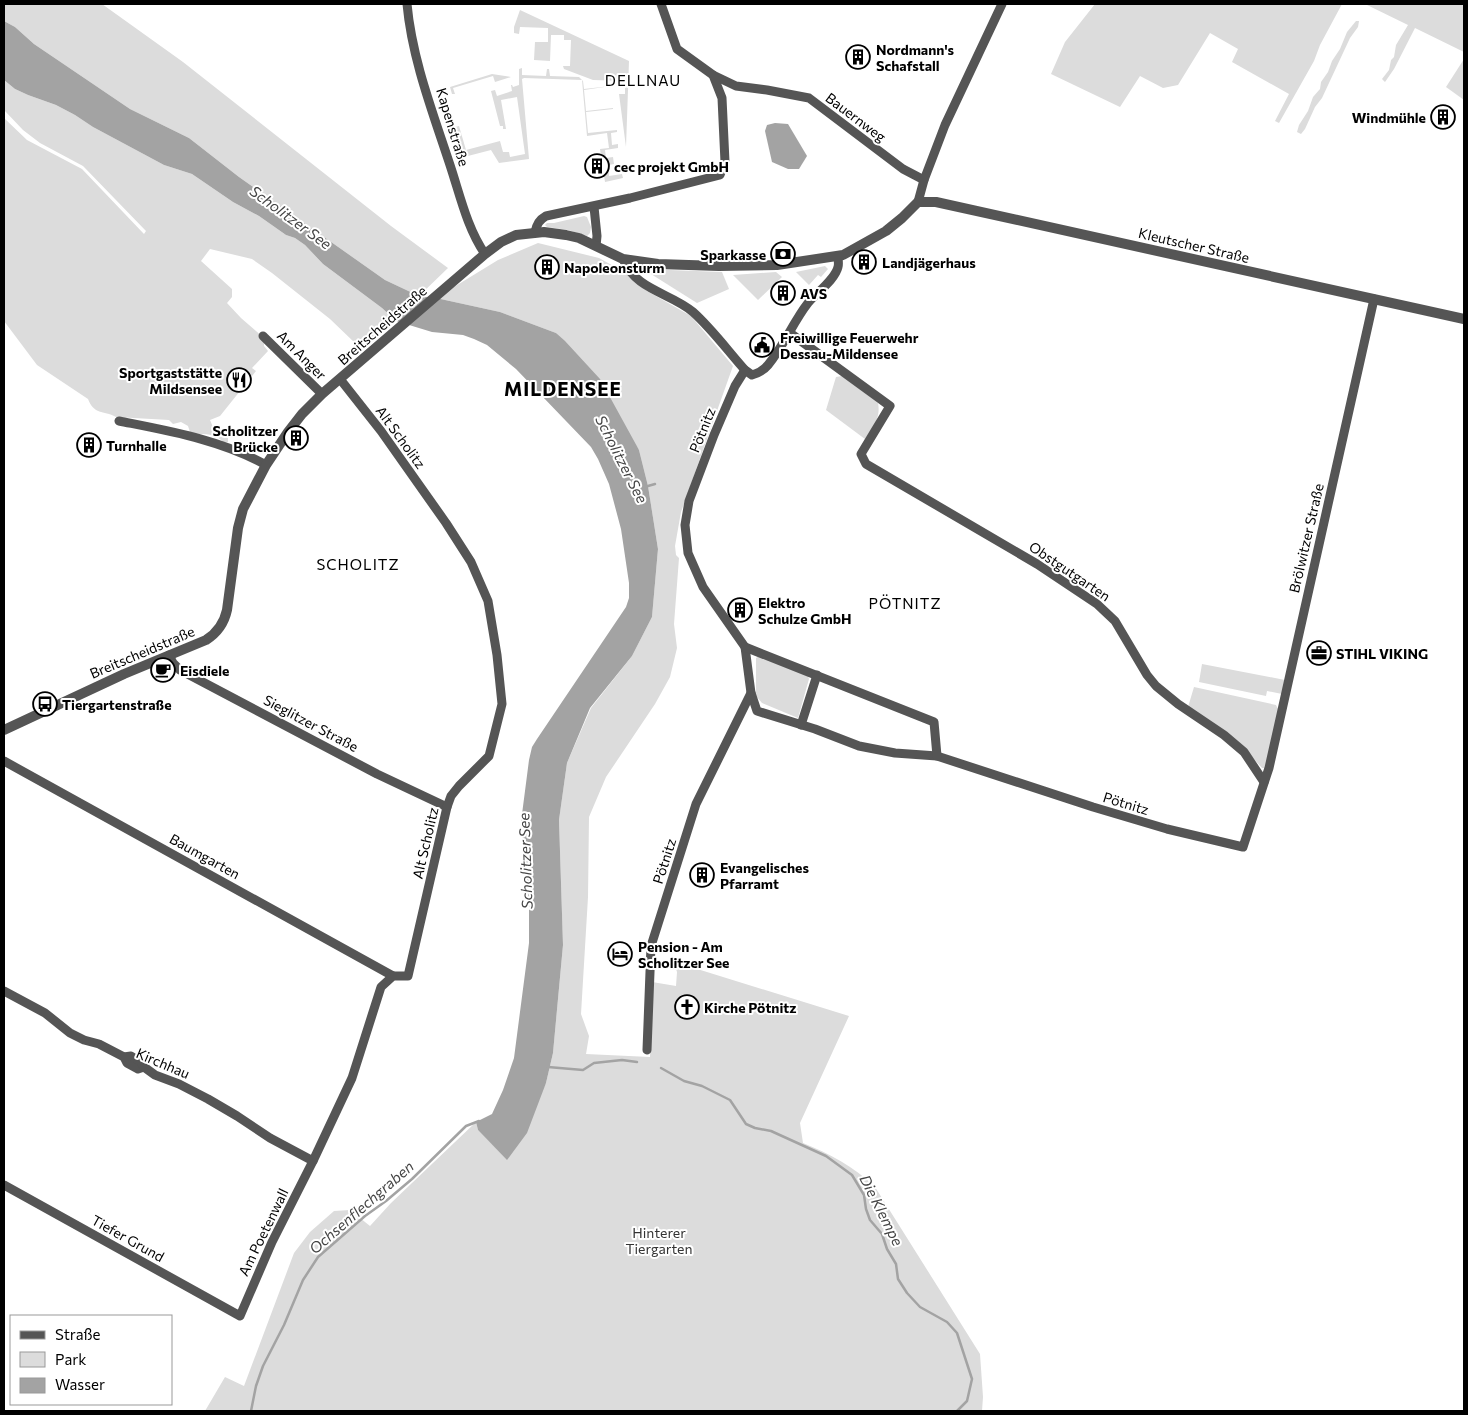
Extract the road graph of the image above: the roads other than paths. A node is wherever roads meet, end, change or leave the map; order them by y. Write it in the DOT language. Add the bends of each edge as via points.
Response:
graph roads {
  1 [pos="407,4"];
  2 [pos="661,4"];
  3 [pos="1002,4"];
  4 [pos="713,76"];
  5 [pos="736,86"];
  6 [pos="722,98"];
  7 [pos="924,180"];
  8 [pos="918,202"];
  9 [pos="594,207"];
  10 [pos="535,232"];
  11 [pos="596,246"];
  12 [pos="484,254"];
  13 [pos="838,256"];
  14 [pos="623,259"];
  15 [pos="1374,299"];
  16 [pos="1464,319"];
  17 [pos="790,333"];
  18 [pos="263,336"];
  19 [pos="744,370"];
  20 [pos="340,380"];
  21 [pos="322,394"];
  22 [pos="119,422"];
  23 [pos="266,466"];
  24 [pos="745,647"];
  25 [pos="169,655"];
  26 [pos="817,675"];
  27 [pos="750,693"];
  28 [pos="801,724"];
  29 [pos="4,730"];
  30 [pos="937,756"];
  31 [pos="4,761"];
  32 [pos="1264,782"];
  33 [pos="447,807"];
  34 [pos="393,976"];
  35 [pos="4,991"];
  36 [pos="647,1050"];
  37 [pos="313,1161"];
  38 [pos="4,1185"];
  39 [pos="240,1316"];
  1 -- 12 [label="street, Kapenstraße" via="431,106 469,223"];
  2 -- 4 [label="street, Bauernweg" via="677,49"];
  3 -- 7 [label="street" via="945,125"];
  4 -- 5 [label="street, Bauernweg"];
  4 -- 6 [label="street"];
  5 -- 6 [label="street"];
  5 -- 7 [label="street, Bauernweg" via="809,98 903,169"];
  6 -- 9 [label="street" via="725,162 720,175"];
  7 -- 8 [label="street"];
  8 -- 13 [label="street, Breitscheidstraße" via="886,231"];
  8 -- 15 [label="street, Kleutscher Straße" via="953,205"];
  9 -- 10 [label="street" via="546,216 540,219"];
  9 -- 11 [label="street"];
  10 -- 11 [label="street, Breitscheidstraße" via="566,235"];
  10 -- 12 [label="street, Breitscheidstraße" via="516,235"];
  11 -- 14 [label="street, Breitscheidstraße"];
  12 -- 20 [label="street, Breitscheidstraße"];
  13 -- 14 [label="street, Breitscheidstraße" via="777,265 729,266 658,264"];
  13 -- 17 [label="street" via="835,273 808,303"];
  14 -- 19 [label="street" via="627,269 654,291 692,311"];
  15 -- 16 [label="street, Kleutscher Straße"];
  15 -- 32 [label="street, Brölwitzer Straße"];
  17 -- 19 [label="street" via="760,373 752,375"];
  17 -- 32 [label="street, Obstgutgarten" via="890,406 860,454 866,464 1037,564 1097,604 1116,621 1156,686 1244,752"];
  18 -- 21 [label="street, Am Anger"];
  19 -- 24 [label="street, Pötnitz" via="714,435 689,501 685,525 688,553 703,588"];
  20 -- 21 [label="street, Breitscheidstraße"];
  20 -- 33 [label="street, Alt Scholitz" via="446,523 471,562 488,601 502,704 490,756 459,786"];
  21 -- 23 [label="street, Breitscheidstraße" via="302,414"];
  22 -- 23 [label="street" via="171,431 235,450"];
  23 -- 25 [label="street, Breitscheidstraße" via="240,518 223,623 206,640"];
  24 -- 26 [label="street"];
  24 -- 27 [label="street, Pötnitz"];
  25 -- 29 [label="street, Breitscheidstraße"];
  25 -- 33 [label="street, Sieglitzer Straße" via="180,670 377,774"];
  26 -- 28 [label="street"];
  26 -- 30 [label="street" via="934,722"];
  27 -- 28 [label="street, Pötnitz" via="757,711"];
  27 -- 36 [label="street, Pötnitz" via="696,804 651,946"];
  28 -- 30 [label="street, Pötnitz" via="859,746 895,754"];
  30 -- 32 [label="street, Pötnitz" via="1112,813 1243,848"];
  31 -- 34 [label="street, Baumgarten"];
  33 -- 34 [label="street, Alt Scholitz" via="408,976"];
  34 -- 37 [label="street, Alt Scholitz" via="381,987 352,1078"];
  35 -- 37 [label="street, Kirchhau" via="45,1013 70,1033 124,1057 131,1056 159,1077 208,1099"];
  37 -- 39 [label="street, Am Poetenwall" via="272,1242"];
  38 -- 39 [label="street, Tiefer Grund"];
}
